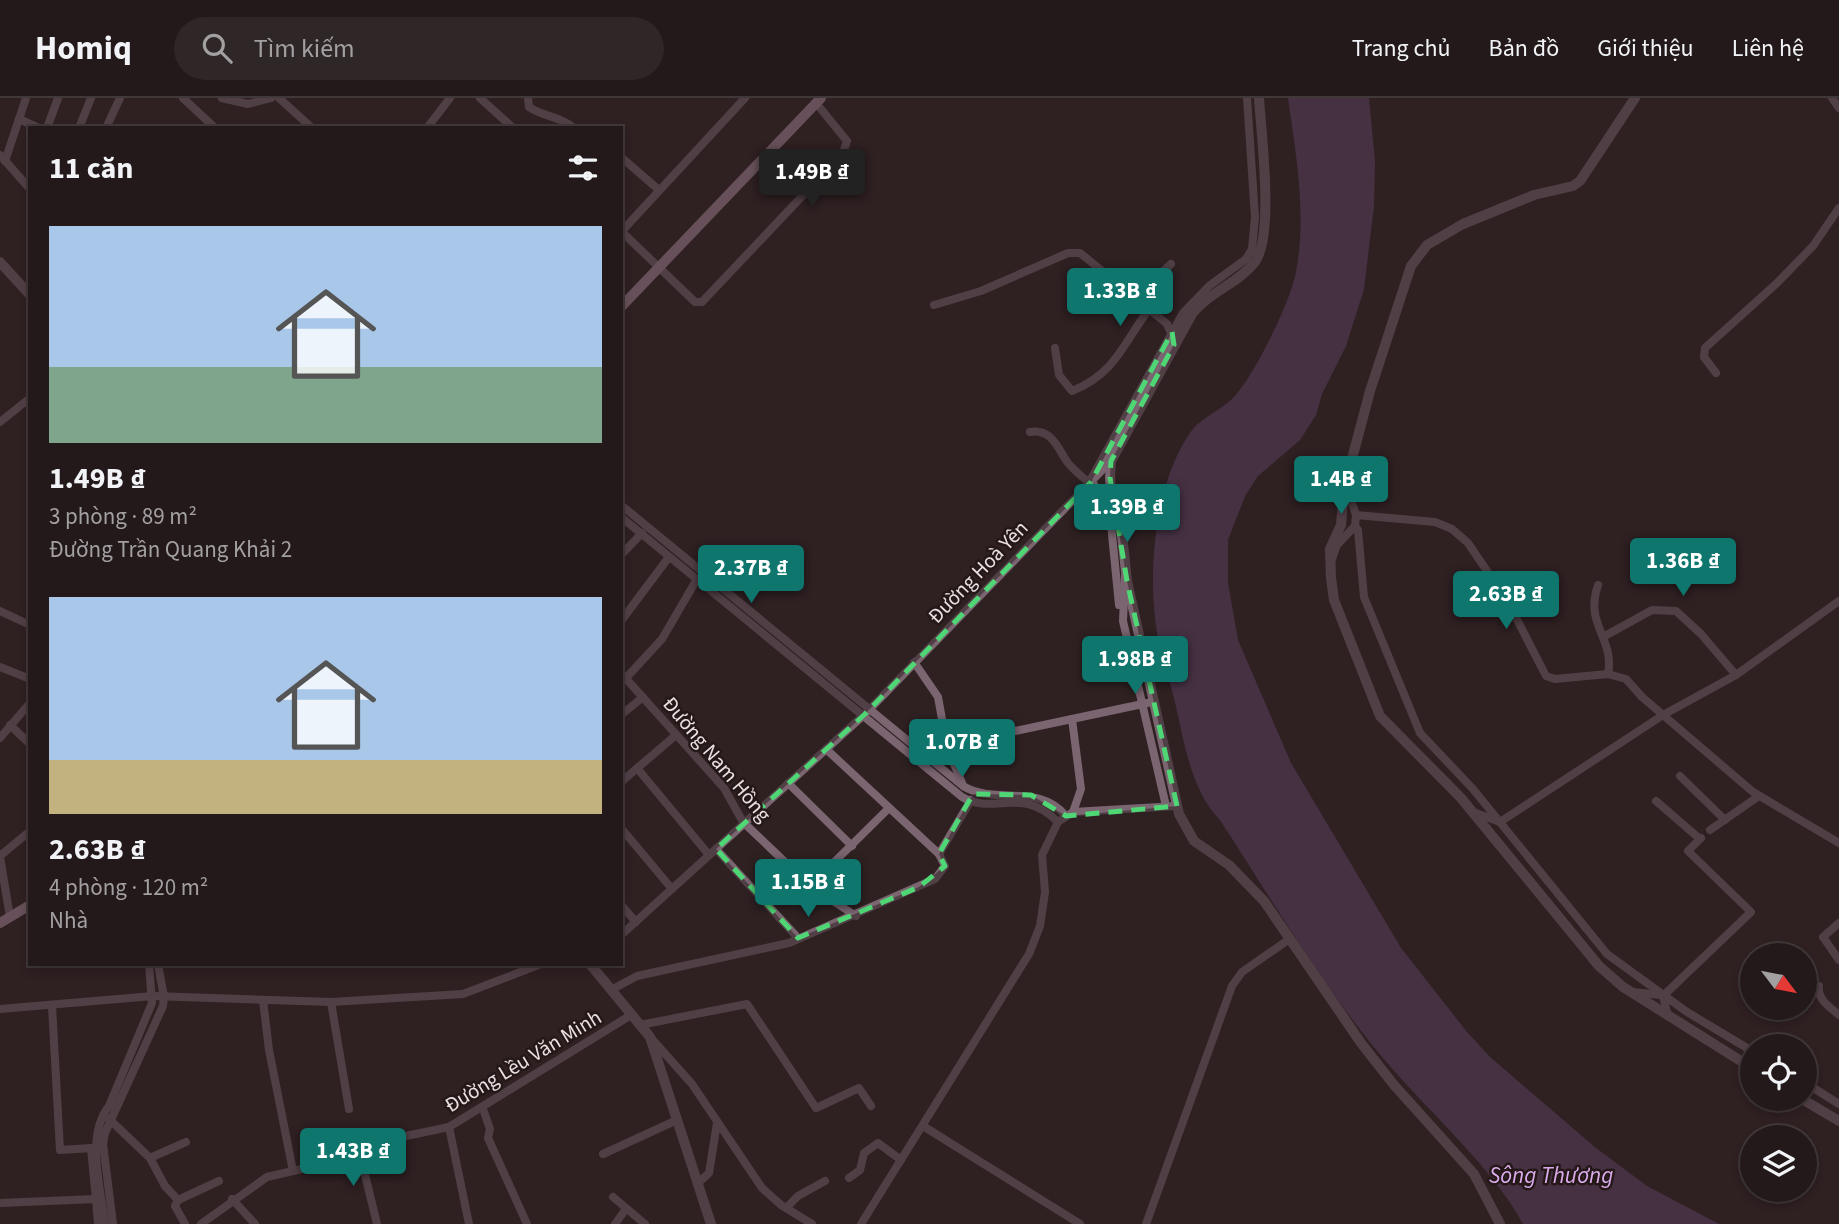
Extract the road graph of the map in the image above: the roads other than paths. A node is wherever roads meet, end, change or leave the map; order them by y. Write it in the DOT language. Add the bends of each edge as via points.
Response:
graph roads {
  1 [pos="26,98"];
  2 [pos="58,98"];
  3 [pos="91,98"];
  4 [pos="120,98"];
  5 [pos="183,98"];
  6 [pos="222,98"];
  7 [pos="271,98"];
  8 [pos="279,98"];
  9 [pos="450,98"];
  10 [pos="480,98"];
  11 [pos="528,98"];
  12 [pos="745,98"];
  13 [pos="1247,98"];
  14 [pos="1252,98"];
  15 [pos="1259,98"];
  16 [pos="1832,98"];
  17 [pos="819,100"];
  18 [pos="1630,101"];
  19 [pos="1839,108"];
  20 [pos="1248,111"];
  21 [pos="19,119"];
  22 [pos="35,126"];
  23 [pos="48,126"];
  24 [pos="80,126"];
  25 [pos="107,126"];
  26 [pos="213,126"];
  27 [pos="310,126"];
  28 [pos="429,126"];
  29 [pos="511,126"];
  30 [pos="572,126"];
  31 [pos="1261,136"];
  32 [pos="3,158"];
  33 [pos="623,159"];
  34 [pos="28,187"];
  35 [pos="659,190"];
  36 [pos="1839,208"];
  37 [pos="623,229"];
  38 [pos="623,233"];
  39 [pos="0,262"];
  40 [pos="1171,264"];
  41 [pos="660,266"];
  42 [pos="28,289"];
  43 [pos="1134,297"];
  44 [pos="623,305"];
  45 [pos="934,305"];
  46 [pos="1198,306"];
  47 [pos="1149,309"];
  48 [pos="1183,313"];
  49 [pos="1172,332"];
  50 [pos="1174,345"];
  51 [pos="1055,348"];
  52 [pos="1716,373"];
  53 [pos="28,400"];
  54 [pos="0,422"];
  55 [pos="1030,432"];
  56 [pos="1111,461"];
  57 [pos="1352,465"];
  58 [pos="1091,482"];
  59 [pos="623,507"];
  60 [pos="1356,515"];
  61 [pos="623,519"];
  62 [pos="1355,526"];
  63 [pos="642,533"];
  64 [pos="623,553"];
  65 [pos="669,557"];
  66 [pos="1330,565"];
  67 [pos="1126,569"];
  68 [pos="697,579"];
  69 [pos="1598,585"];
  70 [pos="1839,601"];
  71 [pos="0,611"];
  72 [pos="623,618"];
  73 [pos="1123,621"];
  74 [pos="28,624"];
  75 [pos="1603,637"];
  76 [pos="914,662"];
  77 [pos="0,667"];
  78 [pos="1608,674"];
  79 [pos="624,675"];
  80 [pos="1736,675"];
  81 [pos="28,678"];
  82 [pos="643,697"];
  83 [pos="1147,704"];
  84 [pos="28,705"];
  85 [pos="867,711"];
  86 [pos="623,713"];
  87 [pos="1663,716"];
  88 [pos="1072,719"];
  89 [pos="10,725"];
  90 [pos="676,735"];
  91 [pos="0,737"];
  92 [pos="28,742"];
  93 [pos="826,749"];
  94 [pos="948,751"];
  95 [pos="638,768"];
  96 [pos="1680,776"];
  97 [pos="623,780"];
  98 [pos="788,783"];
  99 [pos="963,786"];
  100 [pos="1759,796"];
  101 [pos="972,797"];
  102 [pos="1656,801"];
  103 [pos="1171,806"];
  104 [pos="889,808"];
  105 [pos="1471,810"];
  106 [pos="1069,814"];
  107 [pos="1725,820"];
  108 [pos="743,822"];
  109 [pos="1058,822"];
  110 [pos="1500,822"];
  111 [pos="623,830"];
  112 [pos="1710,830"];
  113 [pos="28,833"];
  114 [pos="1839,843"];
  115 [pos="852,846"];
  116 [pos="713,852"];
  117 [pos="939,854"];
  118 [pos="0,856"];
  119 [pos="810,886"];
  120 [pos="672,890"];
  121 [pos="28,906"];
  122 [pos="623,907"];
  123 [pos="856,916"];
  124 [pos="5,920"];
  125 [pos="636,922"];
  126 [pos="1839,923"];
  127 [pos="623,933"];
  128 [pos="798,938"];
  129 [pos="1288,940"];
  130 [pos="1839,960"];
  131 [pos="149,966"];
  132 [pos="158,966"];
  133 [pos="536,966"];
  134 [pos="592,966"];
  135 [pos="1819,986"];
  136 [pos="611,990"];
  137 [pos="1630,992"];
  138 [pos="153,996"];
  139 [pos="1664,996"];
  140 [pos="164,997"];
  141 [pos="263,1000"];
  142 [pos="331,1002"];
  143 [pos="52,1006"];
  144 [pos="0,1009"];
  145 [pos="631,1015"];
  146 [pos="1839,1015"];
  147 [pos="1668,1016"];
  148 [pos="640,1025"];
  149 [pos="650,1037"];
  150 [pos="1740,1044"];
  151 [pos="1740,1061"];
  152 [pos="1817,1091"];
  153 [pos="871,1105"];
  154 [pos="1839,1105"];
  155 [pos="1817,1108"];
  156 [pos="349,1109"];
  157 [pos="482,1109"];
  158 [pos="1820,1110"];
  159 [pos="101,1116"];
  160 [pos="110,1119"];
  161 [pos="677,1120"];
  162 [pos="1839,1121"];
  163 [pos="717,1123"];
  164 [pos="923,1126"];
  165 [pos="449,1127"];
  166 [pos="186,1142"];
  167 [pos="358,1146"];
  168 [pos="603,1154"];
  169 [pos="150,1158"];
  170 [pos="901,1160"];
  171 [pos="293,1171"];
  172 [pos="849,1178"];
  173 [pos="219,1181"];
  174 [pos="825,1181"];
  175 [pos="698,1183"];
  176 [pos="613,1197"];
  177 [pos="96,1199"];
  178 [pos="232,1199"];
  179 [pos="178,1200"];
  180 [pos="0,1203"];
  181 [pos="786,1208"];
  182 [pos="626,1209"];
  183 [pos="202,1223"];
  184 [pos="99,1224"];
  185 [pos="105,1224"];
  186 [pos="113,1224"];
  187 [pos="185,1224"];
  188 [pos="255,1224"];
  189 [pos="377,1224"];
  190 [pos="469,1224"];
  191 [pos="527,1224"];
  192 [pos="615,1224"];
  193 [pos="645,1224"];
  194 [pos="711,1224"];
  195 [pos="812,1224"];
  196 [pos="861,1224"];
  197 [pos="1080,1224"];
  198 [pos="1146,1224"];
  199 [pos="1500,1224"];
  1 -- 21 [label="street"];
  2 -- 23 [label="street"];
  3 -- 24 [label="street"];
  4 -- 25 [label="street"];
  5 -- 26 [label="street"];
  6 -- 7 [label="street" via="248,104"];
  8 -- 27 [label="street"];
  9 -- 28 [label="street"];
  10 -- 29 [label="street"];
  11 -- 30 [label="street" via="534,111 564,119"];
  12 -- 35 [label="street"];
  13 -- 20 [label="street"];
  14 -- 20 [label="street"];
  15 -- 31 [label="street"];
  16 -- 19 [label="street"];
  17 -- 41 [label="main road"];
  17 -- 41 [label="street" via="846,141 843,153 702,302 695,302"];
  18 -- 57 [label="street" via="1580,181 1463,224 1418,254 1410,266 1370,391"];
  20 -- 31 [label="street"];
  20 -- 48 [label="street" via="1255,216 1252,249"];
  21 -- 22 [label="street"];
  21 -- 32 [label="street"];
  31 -- 46 [label="street" via="1265,218 1259,257"];
  32 -- 34 [label="street"];
  33 -- 35 [label="street"];
  35 -- 37 [label="street"];
  36 -- 52 [label="street" via="1813,247 1705,348 1704,357"];
  38 -- 41 [label="street"];
  39 -- 42 [label="street"];
  40 -- 43 [label="street"];
  41 -- 44 [label="main road"];
  43 -- 45 [label="street" via="1080,253 1068,253 981,291"];
  43 -- 47 [label="street"];
  46 -- 48 [label="street"];
  46 -- 50 [label="street"];
  47 -- 49 [label="street"];
  47 -- 51 [label="street" via="1115,361 1091,383 1072,391 1059,375"];
  48 -- 49 [label="street"];
  49 -- 50 [label="street"];
  49 -- 58 [label="street"];
  50 -- 56 [label="street"];
  53 -- 54 [label="street"];
  55 -- 58 [label="street" via="1043,432 1057,443 1067,461"];
  56 -- 58 [label="street, Đường Hoà Yên"];
  56 -- 67 [label="street" via="1111,493 1121,525"];
  57 -- 60 [label="street" via="1350,497"];
  57 -- 66 [label="street"];
  58 -- 73 [label="street" via="1111,524 1115,589"];
  58 -- 76 [label="street, Đường Hoà Yên"];
  59 -- 85 [label="street"];
  60 -- 62 [label="street"];
  60 -- 78 [label="street" via="1420,519 1452,529 1486,565 1546,676"];
  61 -- 63 [label="street"];
  62 -- 66 [label="street" via="1337,545"];
  62 -- 110 [label="street" via="1364,597 1413,722"];
  63 -- 64 [label="street"];
  63 -- 65 [label="street"];
  65 -- 68 [label="street"];
  65 -- 72 [label="street"];
  66 -- 105 [label="street" via="1334,600 1380,716"];
  67 -- 73 [label="street"];
  67 -- 83 [label="street"];
  68 -- 79 [label="street" via="662,639"];
  68 -- 85 [label="street"];
  69 -- 75 [label="street" via="1593,609"];
  70 -- 80 [label="street"];
  71 -- 74 [label="street"];
  73 -- 83 [label="street"];
  75 -- 78 [label="street" via="1610,656"];
  75 -- 80 [label="street" via="1652,610 1676,611"];
  76 -- 85 [label="street, Đường Hoà Yên"];
  76 -- 94 [label="street" via="938,697"];
  77 -- 81 [label="street"];
  78 -- 87 [label="street" via="1626,679"];
  79 -- 82 [label="street, Đường Nam Hồng"];
  80 -- 87 [label="street"];
  82 -- 86 [label="street"];
  82 -- 90 [label="street, Đường Nam Hồng"];
  83 -- 88 [label="street"];
  83 -- 103 [label="street"];
  84 -- 89 [label="street"];
  85 -- 93 [label="street, Đường Hoà Yên"];
  85 -- 99 [label="street"];
  85 -- 101 [label="street"];
  87 -- 100 [label="street"];
  87 -- 110 [label="street"];
  88 -- 94 [label="street"];
  88 -- 106 [label="street" via="1081,789"];
  89 -- 91 [label="street"];
  89 -- 92 [label="street"];
  90 -- 95 [label="street"];
  90 -- 108 [label="street, Đường Nam Hồng" via="724,788"];
  93 -- 98 [label="street, Đường Hoà Yên"];
  93 -- 104 [label="street"];
  94 -- 99 [label="street"];
  95 -- 97 [label="street"];
  95 -- 116 [label="street"];
  96 -- 107 [label="street"];
  98 -- 108 [label="street, Đường Hoà Yên"];
  98 -- 115 [label="street"];
  99 -- 101 [label="street"];
  100 -- 107 [label="street"];
  100 -- 114 [label="street"];
  101 -- 106 [label="street" via="1031,795"];
  101 -- 109 [label="street" via="1024,802"];
  101 -- 117 [label="street"];
  102 -- 139 [label="street" via="1700,839 1688,851 1751,912"];
  103 -- 106 [label="street"];
  103 -- 129 [label="street" via="1194,841 1229,865 1264,901"];
  104 -- 115 [label="street"];
  104 -- 117 [label="street"];
  105 -- 110 [label="street"];
  105 -- 137 [label="street" via="1582,948"];
  106 -- 109 [label="street"];
  107 -- 112 [label="street"];
  108 -- 116 [label="street, Đường Hoà Yên"];
  108 -- 119 [label="street, Đường Nam Hồng"];
  109 -- 164 [label="street" via="1042,855 1045,892 1040,926 1029,954"];
  110 -- 139 [label="street" via="1607,954"];
  111 -- 120 [label="street"];
  113 -- 118 [label="street"];
  115 -- 119 [label="street"];
  116 -- 120 [label="street, Đường Hoà Yên"];
  116 -- 128 [label="street"];
  117 -- 123 [label="street" via="945,866 934,879"];
  118 -- 124 [label="street"];
  119 -- 123 [label="street, Đường Nam Hồng"];
  120 -- 125 [label="street, Đường Hoà Yên"];
  121 -- 124 [label="main road"];
  122 -- 125 [label="street"];
  123 -- 128 [label="street"];
  125 -- 127 [label="street, Đường Hoà Yên"];
  126 -- 130 [label="street" via="1823,937"];
  128 -- 136 [label="street" via="637,976"];
  129 -- 198 [label="street" via="1242,972 1232,986"];
  129 -- 199 [label="street" via="1394,1085 1474,1174"];
  131 -- 138 [label="street"];
  132 -- 140 [label="street"];
  133 -- 142 [label="street" via="463,994"];
  134 -- 136 [label="street"];
  135 -- 146 [label="street" via="1823,1001"];
  136 -- 145 [label="street"];
  137 -- 139 [label="street"];
  137 -- 147 [label="street"];
  138 -- 140 [label="street"];
  138 -- 143 [label="street"];
  138 -- 159 [label="street"];
  139 -- 147 [label="street"];
  139 -- 150 [label="street"];
  140 -- 141 [label="street"];
  140 -- 160 [label="street"];
  141 -- 142 [label="street"];
  141 -- 171 [label="street"];
  142 -- 156 [label="street"];
  143 -- 144 [label="street"];
  143 -- 177 [label="street" via="60,1150 91,1148"];
  145 -- 148 [label="street"];
  145 -- 157 [label="street, Đường Lều Văn Minh"];
  147 -- 151 [label="street"];
  148 -- 149 [label="street"];
  148 -- 153 [label="street" via="747,1004 816,1108 859,1088"];
  149 -- 161 [label="street"];
  149 -- 163 [label="street" via="692,1084"];
  152 -- 154 [label="street"];
  154 -- 158 [label="street"];
  155 -- 158 [label="street"];
  157 -- 165 [label="street, Đường Lều Văn Minh"];
  157 -- 191 [label="street" via="490,1129 488,1138"];
  158 -- 162 [label="street"];
  159 -- 160 [label="street"];
  159 -- 185 [label="street" via="97,1145"];
  160 -- 169 [label="street"];
  160 -- 186 [label="street" via="103,1144"];
  161 -- 168 [label="street"];
  161 -- 175 [label="street"];
  163 -- 175 [label="street" via="709,1173"];
  163 -- 181 [label="street" via="762,1188"];
  164 -- 170 [label="street"];
  164 -- 197 [label="street"];
  165 -- 167 [label="street, Đường Lều Văn Minh"];
  165 -- 190 [label="street"];
  166 -- 169 [label="street"];
  167 -- 171 [label="street, Đường Lều Văn Minh"];
  167 -- 189 [label="street"];
  169 -- 179 [label="street"];
  170 -- 172 [label="street" via="878,1143 864,1153 860,1170"];
  170 -- 196 [label="street"];
  171 -- 178 [label="street, Đường Lều Văn Minh" via="267,1177"];
  173 -- 179 [label="street"];
  174 -- 181 [label="street"];
  175 -- 194 [label="street"];
  176 -- 182 [label="street"];
  177 -- 180 [label="street"];
  177 -- 184 [label="street"];
  178 -- 183 [label="street, Đường Lều Văn Minh"];
  178 -- 188 [label="street"];
  179 -- 187 [label="street" via="175,1206"];
  181 -- 195 [label="street"];
  182 -- 192 [label="street"];
  182 -- 193 [label="street"];
}
